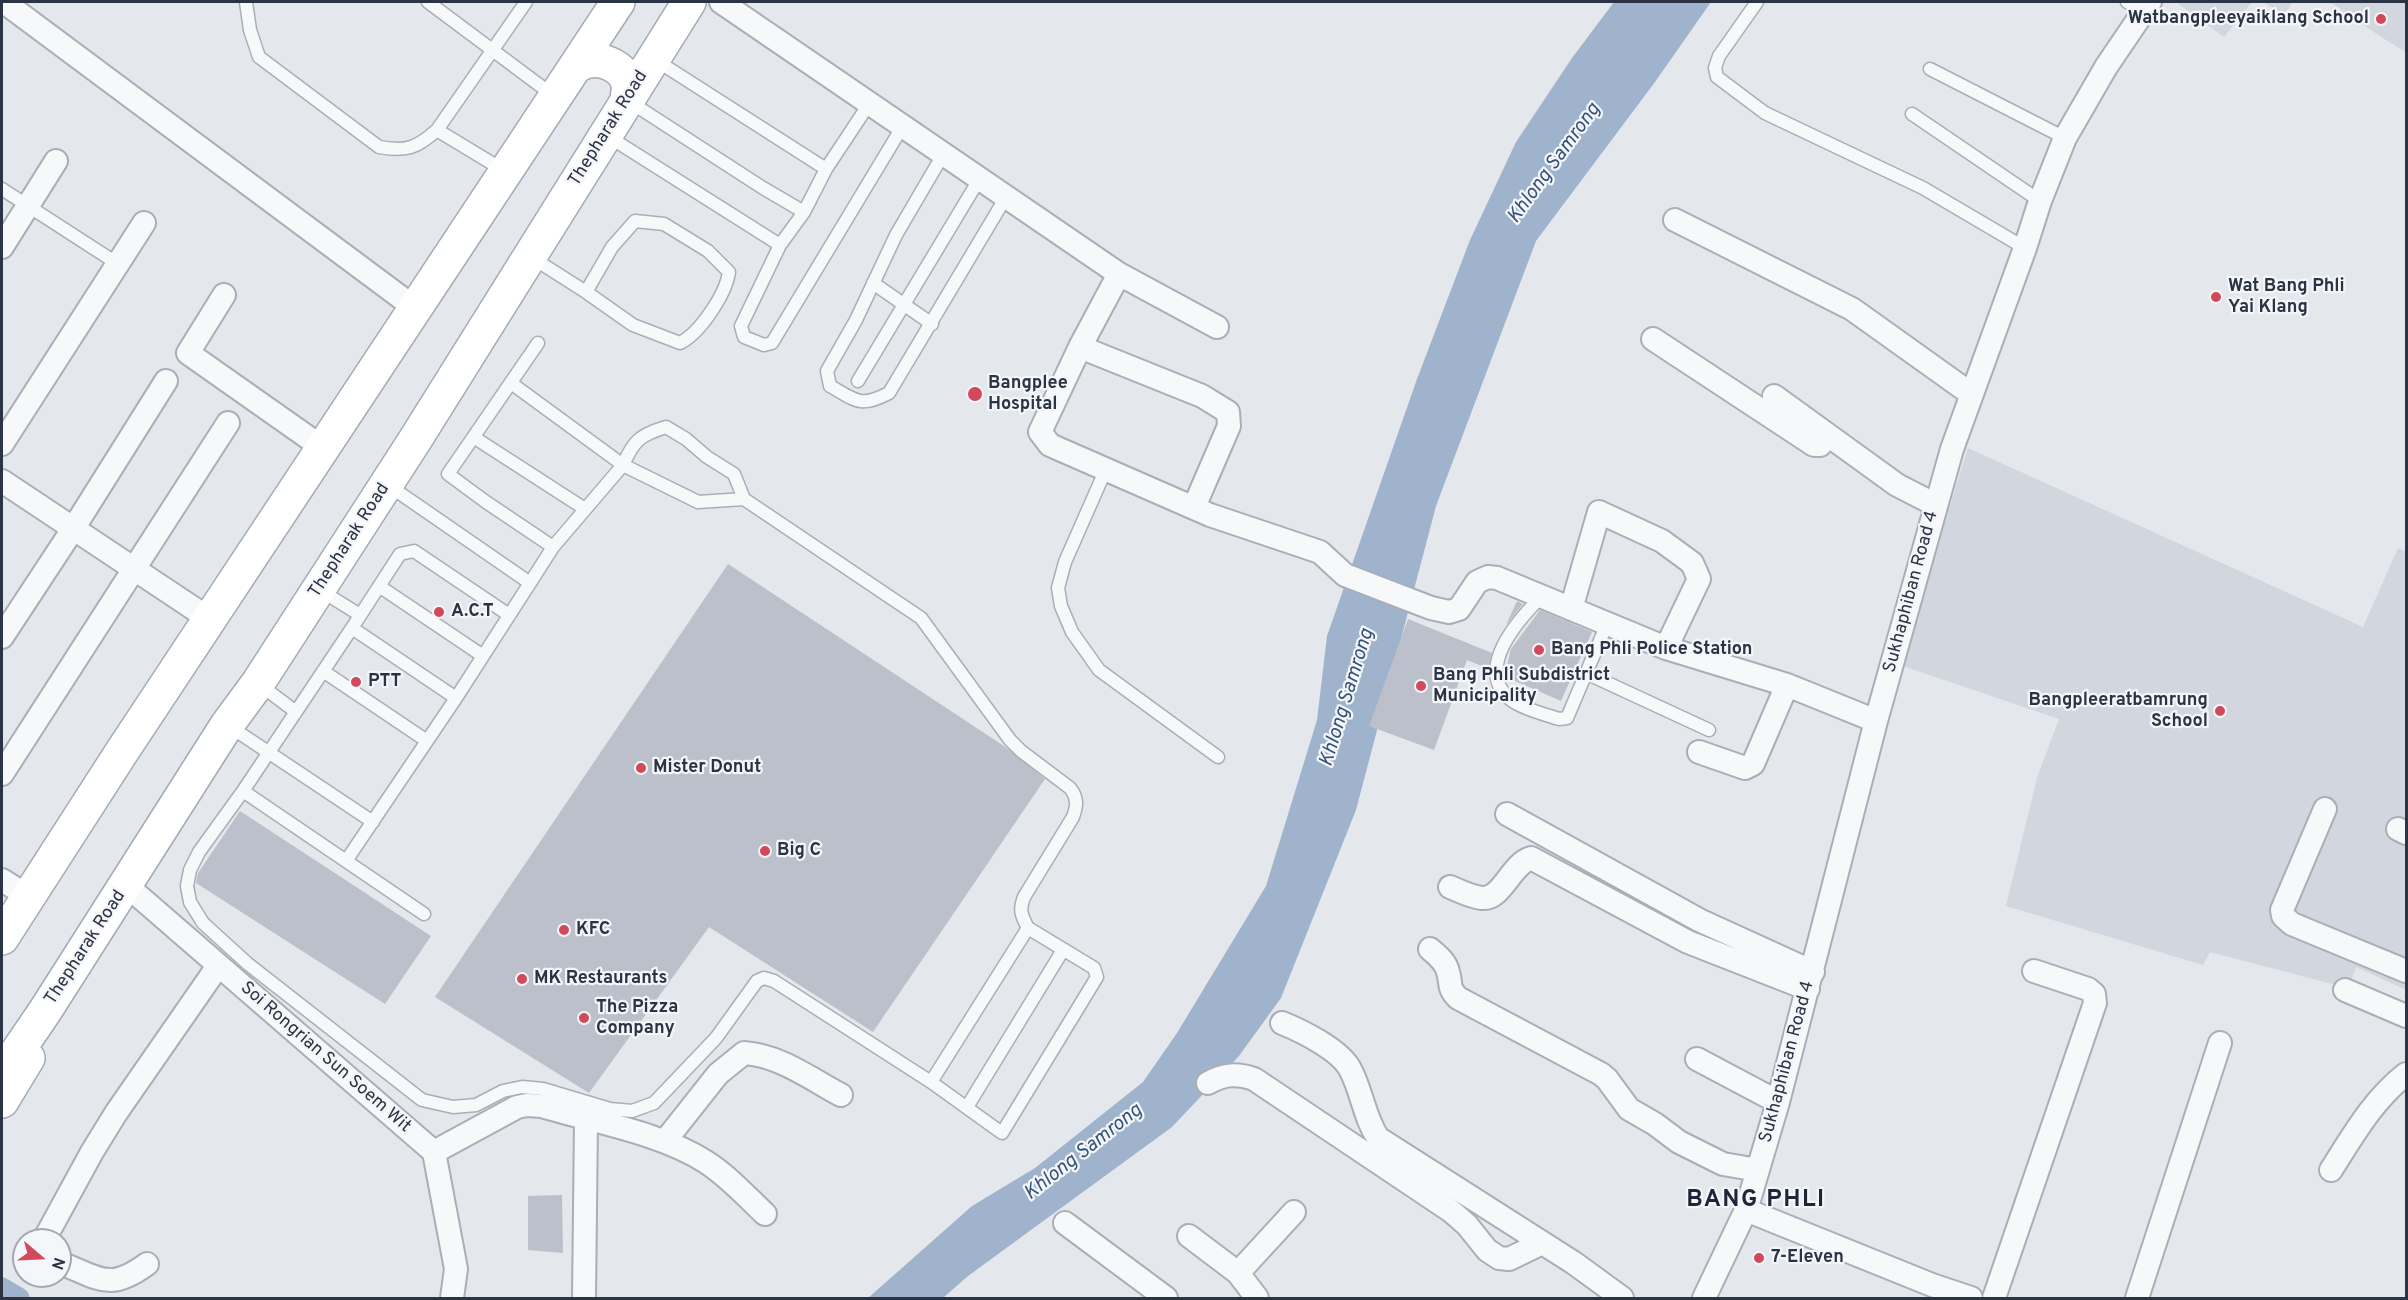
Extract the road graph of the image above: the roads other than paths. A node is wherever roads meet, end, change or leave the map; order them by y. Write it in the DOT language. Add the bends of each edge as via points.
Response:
graph roads {
  1 [pos="4,2"];
  2 [pos="246,2"];
  3 [pos="428,2"];
  4 [pos="526,2"];
  5 [pos="618,2"];
  6 [pos="688,2"];
  7 [pos="721,2"];
  8 [pos="1757,2"];
  9 [pos="2140,4"];
  10 [pos="492,50"];
  11 [pos="653,58"];
  12 [pos="576,66"];
  13 [pos="1930,69"];
  14 [pos="554,96"];
  15 [pos="627,100"];
  16 [pos="869,104"];
  17 [pos="1912,114"];
  18 [pos="437,130"];
  19 [pos="605,134"];
  20 [pos="898,134"];
  21 [pos="2065,138"];
  22 [pos="944,153"];
  23 [pos="56,161"];
  24 [pos="826,169"];
  25 [pos="504,171"];
  26 [pos="980,178"];
  27 [pos="2,189"];
  28 [pos="1006,197"];
  29 [pos="2040,201"];
  30 [pos="27,206"];
  31 [pos="804,212"];
  32 [pos="1675,220"];
  33 [pos="144,223"];
  34 [pos="780,245"];
  35 [pos="2,247"];
  36 [pos="2025,248"];
  37 [pos="531,257"];
  38 [pos="118,264"];
  39 [pos="1119,274"];
  40 [pos="873,283"];
  41 [pos="586,291"];
  42 [pos="224,295"];
  43 [pos="905,304"];
  44 [pos="415,308"];
  45 [pos="932,324"];
  46 [pos="1217,327"];
  47 [pos="1653,339"];
  48 [pos="538,343"];
  49 [pos="1080,347"];
  50 [pos="166,381"];
  51 [pos="858,381"];
  52 [pos="511,383"];
  53 [pos="1971,394"];
  54 [pos="1774,396"];
  55 [pos="228,423"];
  56 [pos="1829,436"];
  57 [pos="475,438"];
  58 [pos="2,444"];
  59 [pos="323,448"];
  60 [pos="623,465"];
  61 [pos="1106,469"];
  62 [pos="2,481"];
  63 [pos="387,484"];
  64 [pos="744,499"];
  65 [pos="1936,505"];
  66 [pos="1194,507"];
  67 [pos="585,509"];
  68 [pos="73,529"];
  69 [pos="553,547"];
  70 [pos="133,569"];
  71 [pos="530,583"];
  72 [pos="379,586"];
  73 [pos="319,589"];
  74 [pos="1541,597"];
  75 [pos="1571,609"];
  76 [pos="360,615"];
  77 [pos="509,615"];
  78 [pos="211,620"];
  79 [pos="1607,624"];
  80 [pos="352,628"];
  81 [pos="2,637"];
  82 [pos="1666,648"];
  83 [pos="483,656"];
  84 [pos="323,671"];
  85 [pos="1586,673"];
  86 [pos="258,683"];
  87 [pos="1787,685"];
  88 [pos="456,698"];
  89 [pos="296,712"];
  90 [pos="1876,721"];
  91 [pos="227,725"];
  92 [pos="1709,730"];
  93 [pos="427,741"];
  94 [pos="1699,752"];
  95 [pos="268,753"];
  96 [pos="1218,757"];
  97 [pos="2,774"];
  98 [pos="243,791"];
  99 [pos="2325,809"];
  100 [pos="1507,814"];
  101 [pos="373,822"];
  102 [pos="346,861"];
  103 [pos="2,880"];
  104 [pos="126,885"];
  105 [pos="1450,887"];
  106 [pos="29,897"];
  107 [pos="424,914"];
  108 [pos="1028,928"];
  109 [pos="2,938"];
  110 [pos="1063,950"];
  111 [pos="1430,950"];
  112 [pos="218,966"];
  113 [pos="2034,971"];
  114 [pos="2406,971"];
  115 [pos="1810,980"];
  116 [pos="2345,990"];
  117 [pos="45,1011"];
  118 [pos="2406,1016"];
  119 [pos="1282,1023"];
  120 [pos="2220,1043"];
  121 [pos="1697,1059"];
  122 [pos="2,1074"];
  123 [pos="2406,1074"];
  124 [pos="931,1082"];
  125 [pos="1208,1083"];
  126 [pos="841,1095"];
  127 [pos="2,1101"];
  128 [pos="1778,1102"];
  129 [pos="967,1107"];
  130 [pos="586,1120"];
  131 [pos="665,1141"];
  132 [pos="434,1152"];
  133 [pos="1758,1170"];
  134 [pos="2331,1170"];
  135 [pos="1746,1210"];
  136 [pos="1294,1212"];
  137 [pos="765,1214"];
  138 [pos="1065,1222"];
  139 [pos="51,1228"];
  140 [pos="1189,1236"];
  141 [pos="1542,1243"];
  142 [pos="147,1264"];
  143 [pos="72,1268"];
  144 [pos="1238,1273"];
  145 [pos="1929,1292"];
  146 [pos="452,1299"];
  147 [pos="584,1299"];
  148 [pos="1166,1299"];
  149 [pos="1257,1299"];
  150 [pos="1622,1299"];
  151 [pos="1704,1299"];
  152 [pos="1971,1299"];
  153 [pos="1994,1299"];
  154 [pos="2137,1299"];
  1 -- 44 [label="street"];
  2 -- 18 [label="lane" via="259,57 379,147 396,150 420,145"];
  3 -- 10 [label="lane"];
  4 -- 10 [label="lane"];
  5 -- 12 [label="main road"];
  6 -- 11 [label="main road, Thepharak Road"];
  7 -- 16 [label="street"];
  8 -- 36 [label="lane" via="1719,56 1714,68 1717,77 1765,113 1923,188"];
  9 -- 21 [label="street, Sukhaphiban Road 4"];
  10 -- 14 [label="lane"];
  10 -- 18 [label="lane"];
  11 -- 15 [label="main road, Thepharak Road"];
  11 -- 24 [label="lane"];
  12 -- 14 [label="main road"];
  12 -- 15 [label="main road" via="590,60 603,61 620,70 628,85"];
  13 -- 21 [label="lane"];
  14 -- 25 [label="main road"];
  15 -- 19 [label="main road, Thepharak Road"];
  15 -- 31 [label="lane"];
  16 -- 22 [label="street"];
  16 -- 24 [label="lane"];
  17 -- 29 [label="lane"];
  18 -- 25 [label="lane"];
  19 -- 34 [label="lane"];
  19 -- 37 [label="main road, Thepharak Road"];
  20 -- 34 [label="lane" via="772,343 764,345 744,337 741,326"];
  21 -- 29 [label="street, Sukhaphiban Road 4"];
  22 -- 26 [label="street"];
  22 -- 40 [label="lane"];
  23 -- 30 [label="street"];
  24 -- 31 [label="lane"];
  25 -- 44 [label="main road"];
  26 -- 28 [label="street"];
  26 -- 43 [label="lane"];
  27 -- 30 [label="lane"];
  28 -- 39 [label="street"];
  28 -- 45 [label="lane"];
  29 -- 36 [label="street, Sukhaphiban Road 4"];
  30 -- 35 [label="street"];
  30 -- 38 [label="lane"];
  31 -- 34 [label="lane"];
  32 -- 53 [label="street" via="1852,309"];
  33 -- 38 [label="street"];
  36 -- 53 [label="street, Sukhaphiban Road 4"];
  37 -- 41 [label="lane"];
  37 -- 63 [label="main road, Thepharak Road"];
  38 -- 58 [label="street"];
  39 -- 46 [label="street"];
  39 -- 49 [label="street"];
  40 -- 43 [label="lane"];
  40 -- 45 [label="lane" via="827,371 830,386 859,402 872,402 889,393"];
  41 -- 41 [label="lane" via="633,325 680,343 698,328 722,295 729,272 708,251 664,224 638,220 612,247"];
  42 -- 59 [label="street" via="188,353"];
  43 -- 45 [label="lane"];
  43 -- 51 [label="lane"];
  44 -- 59 [label="main road"];
  47 -- 56 [label="street" via="1814,445 1820,445"];
  48 -- 52 [label="lane"];
  49 -- 61 [label="street" via="1040,432 1050,445"];
  49 -- 66 [label="street" via="1202,396 1228,412 1229,426"];
  50 -- 68 [label="street"];
  52 -- 57 [label="lane"];
  52 -- 60 [label="lane"];
  53 -- 65 [label="street, Sukhaphiban Road 4"];
  54 -- 56 [label="street"];
  55 -- 70 [label="street"];
  56 -- 65 [label="street" via="1898,485"];
  57 -- 67 [label="lane"];
  57 -- 69 [label="lane" via="448,474"];
  59 -- 78 [label="main road"];
  60 -- 64 [label="lane" via="699,502"];
  60 -- 64 [label="lane" via="631,447 646,433 666,427 734,474"];
  60 -- 67 [label="lane"];
  61 -- 66 [label="street"];
  61 -- 96 [label="lane" via="1065,562 1058,588 1061,606 1072,632 1099,670"];
  62 -- 68 [label="street"];
  63 -- 71 [label="lane"];
  63 -- 73 [label="main road, Thepharak Road"];
  64 -- 108 [label="lane" via="921,618 1010,740 1076,795 1073,818 1020,908"];
  65 -- 90 [label="street, Sukhaphiban Road 4"];
  66 -- 74 [label="street" via="1320,552 1345,575 1431,608 1449,612 1459,609 1477,582 1488,577"];
  67 -- 69 [label="lane"];
  68 -- 70 [label="street"];
  68 -- 81 [label="street"];
  69 -- 71 [label="lane"];
  70 -- 78 [label="street"];
  70 -- 97 [label="street"];
  71 -- 77 [label="lane"];
  72 -- 76 [label="lane"];
  72 -- 77 [label="lane" via="400,554 414,551"];
  72 -- 83 [label="lane"];
  73 -- 76 [label="lane"];
  73 -- 86 [label="main road, Thepharak Road"];
  74 -- 75 [label="street"];
  74 -- 85 [label="lane" via="1514,625 1506,641 1495,672 1499,687 1512,701 1559,720 1567,718"];
  75 -- 79 [label="street"];
  75 -- 82 [label="street" via="1599,512 1662,542 1692,563 1699,579"];
  76 -- 80 [label="lane"];
  77 -- 83 [label="lane"];
  78 -- 106 [label="main road"];
  79 -- 82 [label="street"];
  79 -- 85 [label="lane"];
  80 -- 84 [label="lane"];
  80 -- 88 [label="lane"];
  82 -- 87 [label="street"];
  83 -- 88 [label="lane"];
  84 -- 89 [label="lane"];
  84 -- 93 [label="lane"];
  85 -- 92 [label="lane"];
  86 -- 89 [label="lane"];
  86 -- 91 [label="main road, Thepharak Road"];
  87 -- 90 [label="street"];
  87 -- 94 [label="street" via="1753,764 1745,768"];
  88 -- 93 [label="lane"];
  89 -- 95 [label="lane"];
  90 -- 115 [label="street, Sukhaphiban Road 4"];
  91 -- 95 [label="lane"];
  91 -- 104 [label="main road, Thepharak Road"];
  93 -- 101 [label="lane"];
  95 -- 98 [label="lane"];
  95 -- 101 [label="lane"];
  98 -- 102 [label="lane"];
  98 -- 124 [label="lane" via="190,870 190,902 203,923 248,964 423,1100 453,1107 476,1105 503,1091 522,1087 632,1111 654,1103 716,1038 757,981 764,978"];
  99 -- 114 [label="street" via="2282,910 2283,916 2292,924"];
  100 -- 115 [label="street"];
  101 -- 102 [label="lane"];
  102 -- 107 [label="lane"];
  103 -- 106 [label="street"];
  104 -- 112 [label="street, Soi Rongrian Sun Soem Wit"];
  104 -- 117 [label="main road, Thepharak Road"];
  105 -- 115 [label="street" via="1474,897 1493,897 1523,861 1531,858 1688,942"];
  106 -- 109 [label="main road"];
  108 -- 110 [label="lane"];
  108 -- 124 [label="lane"];
  110 -- 129 [label="lane"];
  110 -- 129 [label="lane" via="1094,968 1097,977 1002,1133"];
  111 -- 133 [label="street" via="1445,963 1449,986 1458,998 1607,1078 1629,1109 1679,1142 1723,1164"];
  112 -- 132 [label="street, Soi Rongrian Sun Soem Wit"];
  112 -- 139 [label="street" via="121,1105"];
  113 -- 153 [label="street" via="2088,989 2094,994 2095,1003"];
  115 -- 128 [label="street, Sukhaphiban Road 4"];
  116 -- 118 [label="street"];
  117 -- 122 [label="main road, Thepharak Road"];
  117 -- 127 [label="main road" via="29,1057"];
  119 -- 141 [label="street" via="1340,1056 1350,1067 1378,1138"];
  120 -- 154 [label="street"];
  121 -- 128 [label="street"];
  123 -- 134 [label="street" via="2366,1114"];
  124 -- 129 [label="lane"];
  125 -- 141 [label="street" via="1218,1077 1241,1074 1254,1079 1451,1211 1499,1258 1509,1259"];
  126 -- 131 [label="street" via="775,1059 744,1053 718,1074"];
  128 -- 133 [label="street, Sukhaphiban Road 4"];
  130 -- 131 [label="street"];
  130 -- 132 [label="street" via="542,1106 517,1107"];
  130 -- 147 [label="street"];
  131 -- 137 [label="street" via="708,1163"];
  132 -- 146 [label="street" via="456,1269"];
  133 -- 135 [label="street, Sukhaphiban Road 4"];
  135 -- 145 [label="street"];
  135 -- 151 [label="street, Sukhaphiban Road 4"];
  136 -- 144 [label="street"];
  138 -- 148 [label="street"];
  140 -- 144 [label="street"];
  141 -- 150 [label="street"];
  142 -- 143 [label="street" via="116,1281"];
  144 -- 149 [label="street"];
  145 -- 152 [label="street"];
}
